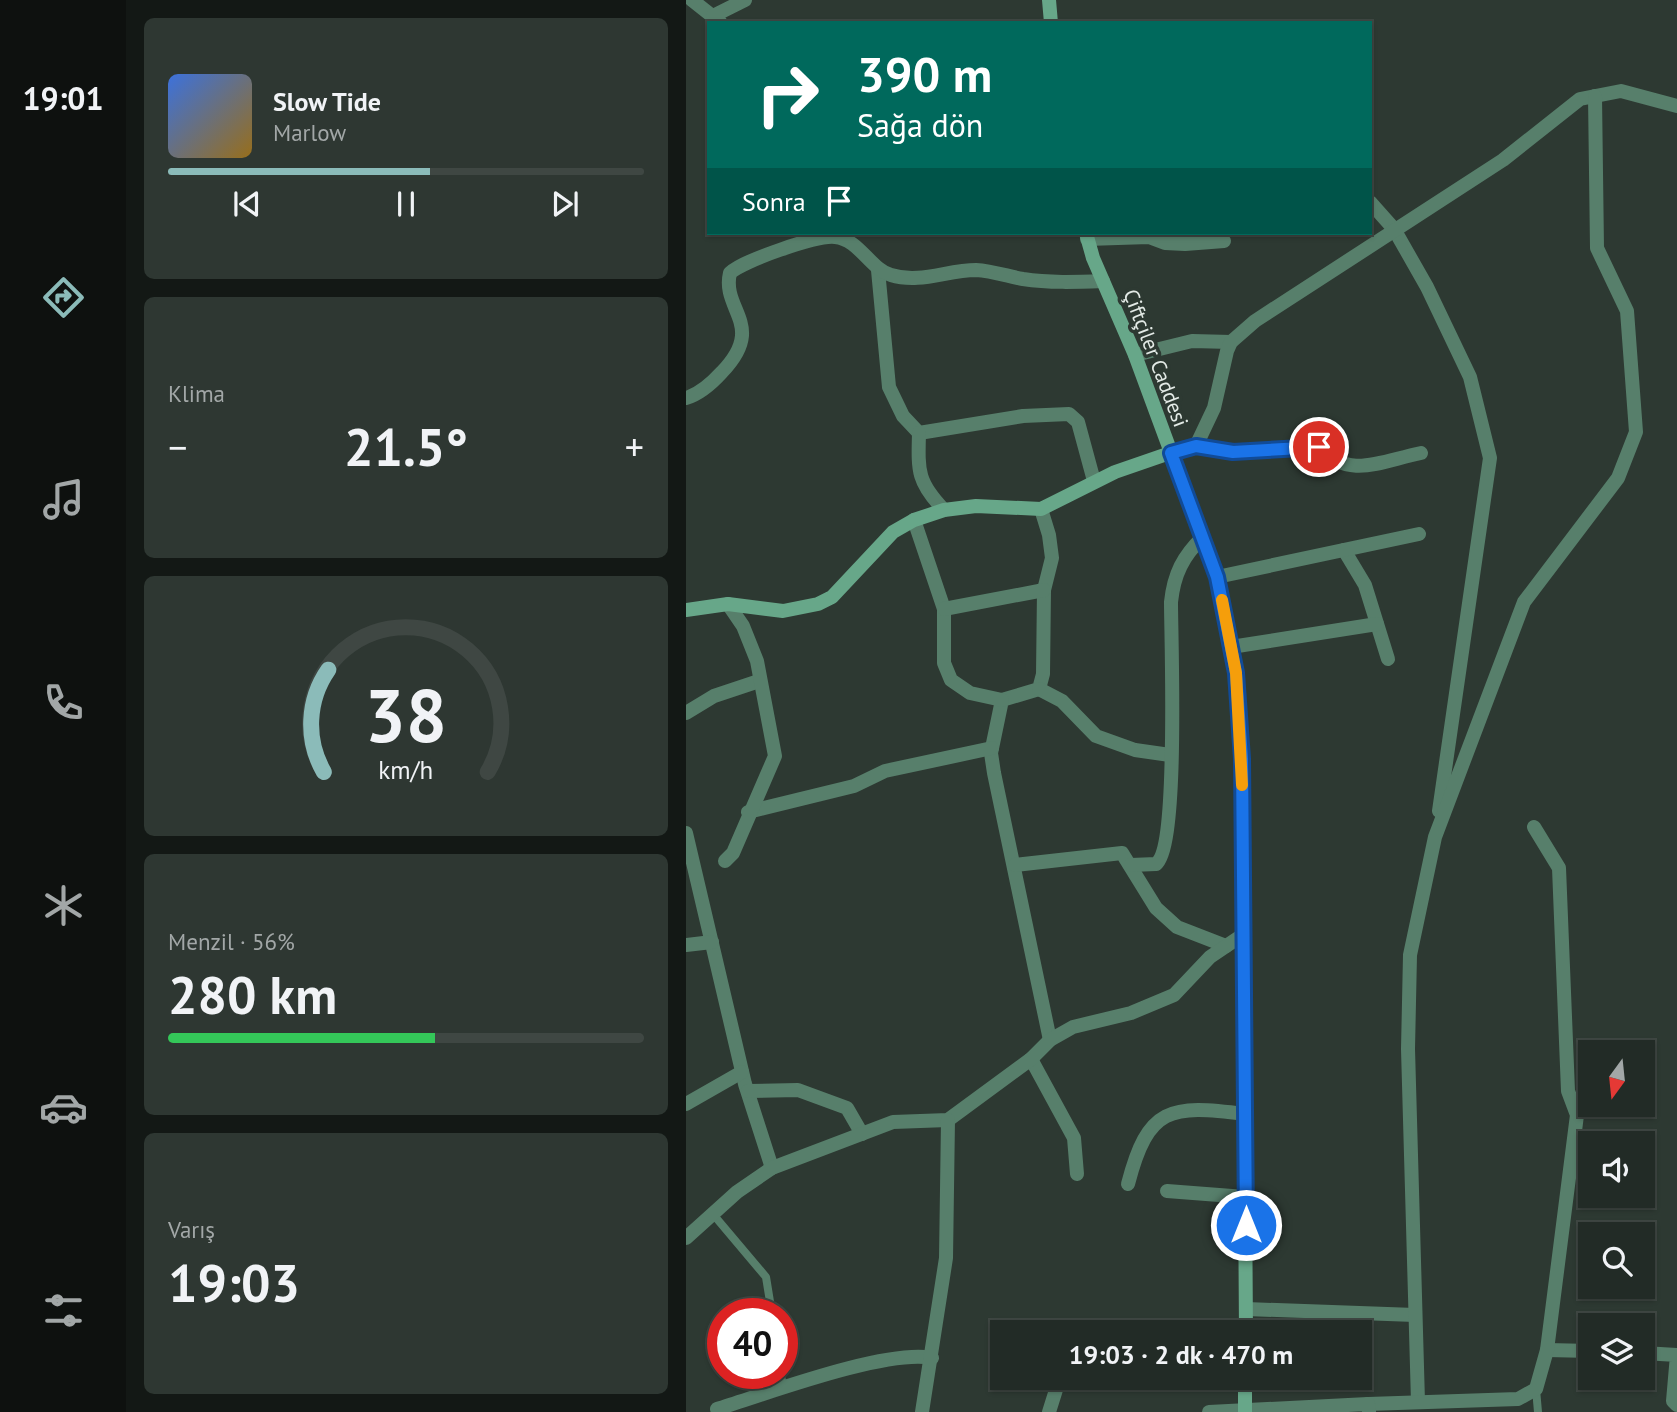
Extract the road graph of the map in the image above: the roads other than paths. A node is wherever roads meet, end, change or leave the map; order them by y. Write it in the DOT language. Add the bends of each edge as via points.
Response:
graph roads {
  1 [pos="692,0"];
  2 [pos="745,0"];
  3 [pos="1049,0"];
  4 [pos="717,19"];
  5 [pos="1051,21"];
  6 [pos="1595,96"];
  7 [pos="1677,106"];
  8 [pos="1372,204"];
  9 [pos="1394,229"];
  10 [pos="836,235"];
  11 [pos="1087,236"];
  12 [pos="1224,241"];
  13 [pos="878,270"];
  14 [pos="1103,281"];
  15 [pos="1231,342"];
  16 [pos="1135,355"];
  17 [pos="686,398"];
  18 [pos="919,433"];
  19 [pos="1196,446"];
  20 [pos="1171,453"];
  21 [pos="1421,453"];
  22 [pos="1094,481"];
  23 [pos="1041,509"];
  24 [pos="944,510"];
  25 [pos="914,520"];
  26 [pos="1419,534"];
  27 [pos="1203,537"];
  28 [pos="1343,550"];
  29 [pos="1217,577"];
  30 [pos="1044,590"];
  31 [pos="728,604"];
  32 [pos="686,610"];
  33 [pos="944,610"];
  34 [pos="1377,624"];
  35 [pos="1231,647"];
  36 [pos="1388,659"];
  37 [pos="759,681"];
  38 [pos="1038,690"];
  39 [pos="1002,700"];
  40 [pos="686,713"];
  41 [pos="992,748"];
  42 [pos="1170,755"];
  43 [pos="748,812"];
  44 [pos="1534,827"];
  45 [pos="686,833"];
  46 [pos="1435,837"];
  47 [pos="726,861"];
  48 [pos="1015,864"];
  49 [pos="1131,865"];
  50 [pos="1244,934"];
  51 [pos="712,942"];
  52 [pos="686,945"];
  53 [pos="1226,946"];
  54 [pos="1050,1040"];
  55 [pos="1031,1059"];
  56 [pos="742,1072"];
  57 [pos="748,1091"];
  58 [pos="686,1104"];
  59 [pos="1245,1114"];
  60 [pos="948,1120"];
  61 [pos="862,1134"];
  62 [pos="772,1168"];
  63 [pos="1076,1174"];
  64 [pos="1128,1184"];
  65 [pos="1167,1191"];
  66 [pos="1245,1197"];
  67 [pos="712,1213"];
  68 [pos="686,1238"];
  69 [pos="769,1298"];
  70 [pos="1246,1309"];
  71 [pos="1415,1315"];
  72 [pos="1246,1320"];
  73 [pos="1547,1350"];
  74 [pos="1578,1351"];
  75 [pos="1655,1354"];
  76 [pos="1677,1355"];
  77 [pos="932,1358"];
  78 [pos="1536,1389"];
  79 [pos="783,1390"];
  80 [pos="1056,1390"];
  81 [pos="1245,1390"];
  82 [pos="1419,1402"];
  83 [pos="1677,1405"];
  84 [pos="750,1406"];
  85 [pos="1369,1408"];
  86 [pos="717,1409"];
  87 [pos="1245,1411"];
  88 [pos="922,1412"];
  89 [pos="1049,1412"];
  90 [pos="1209,1412"];
  91 [pos="1538,1412"];
  1 -- 4 [label="street"];
  2 -- 4 [label="street"];
  3 -- 5 [label="street"];
  6 -- 7 [label="street" via="1621,92"];
  6 -- 9 [label="street" via="1580,99 1503,160"];
  6 -- 46 [label="street" via="1597,248 1627,311 1636,432 1618,478 1524,602"];
  8 -- 9 [label="street"];
  9 -- 15 [label="street" via="1296,292"];
  9 -- 46 [label="street" via="1470,377 1490,458"];
  10 -- 13 [label="street" via="867,256"];
  10 -- 17 [label="street" via="736,267 729,280 742,328 738,350 716,379"];
  11 -- 12 [label="street" via="1149,237 1185,244"];
  11 -- 14 [label="street, Çiftçiler Caddesi"];
  13 -- 14 [label="street" via="905,278 974,270 1033,280"];
  13 -- 18 [label="street" via="889,387 903,416"];
  14 -- 16 [label="street, Çiftçiler Caddesi"];
  15 -- 16 [label="street" via="1192,341"];
  15 -- 19 [label="street" via="1214,408"];
  16 -- 20 [label="street, Çiftçiler Caddesi"];
  18 -- 22 [label="street" via="1023,416 1069,414 1078,422"];
  18 -- 24 [label="street" via="918,472"];
  19 -- 20 [label="street"];
  19 -- 21 [label="street" via="1233,452 1319,447 1348,468"];
  20 -- 22 [label="street"];
  20 -- 27 [label="street, Çiftçiler Caddesi"];
  22 -- 23 [label="street"];
  23 -- 24 [label="street" via="976,506"];
  23 -- 30 [label="street" via="1052,558"];
  24 -- 25 [label="street"];
  25 -- 31 [label="street" via="893,532 832,597 818,604 783,611"];
  25 -- 33 [label="street"];
  26 -- 28 [label="street"];
  27 -- 29 [label="street, Çiftçiler Caddesi"];
  27 -- 42 [label="street" via="1185,553 1174,580"];
  28 -- 29 [label="street"];
  28 -- 34 [label="street" via="1365,585"];
  29 -- 35 [label="street, Çiftçiler Caddesi"];
  30 -- 33 [label="street"];
  30 -- 38 [label="street" via="1043,674"];
  31 -- 32 [label="street"];
  31 -- 37 [label="street" via="752,644"];
  33 -- 39 [label="street" via="944,663 951,680 970,693"];
  34 -- 35 [label="street"];
  34 -- 36 [label="street"];
  35 -- 50 [label="street, Çiftçiler Caddesi" via="1242,759"];
  37 -- 40 [label="street" via="714,696"];
  37 -- 43 [label="street" via="775,757"];
  38 -- 39 [label="street"];
  38 -- 42 [label="street" via="1062,701 1096,736 1135,750"];
  39 -- 41 [label="street"];
  41 -- 43 [label="street" via="885,771 854,786"];
  41 -- 48 [label="street" via="996,788"];
  42 -- 49 [label="street" via="1167,847 1157,864"];
  43 -- 47 [label="street" via="738,843"];
  44 -- 73 [label="street" via="1559,868 1568,1091 1577,1115"];
  45 -- 51 [label="street"];
  46 -- 71 [label="street" via="1410,955"];
  48 -- 49 [label="street" via="1122,853"];
  48 -- 54 [label="street"];
  49 -- 53 [label="street" via="1156,908 1177,927"];
  50 -- 53 [label="street"];
  50 -- 59 [label="street, Çiftçiler Caddesi"];
  51 -- 52 [label="street"];
  51 -- 56 [label="street"];
  53 -- 54 [label="street" via="1174,995 1131,1013 1073,1027"];
  54 -- 55 [label="street"];
  55 -- 60 [label="street"];
  55 -- 63 [label="street" via="1074,1138"];
  56 -- 57 [label="street"];
  56 -- 58 [label="street"];
  57 -- 61 [label="street" via="798,1090 847,1108"];
  57 -- 62 [label="street"];
  59 -- 64 [label="street" via="1182,1109 1163,1117 1138,1147"];
  59 -- 66 [label="street, Çiftçiler Caddesi"];
  60 -- 61 [label="street" via="894,1122"];
  60 -- 77 [label="street" via="946,1258"];
  61 -- 62 [label="street"];
  62 -- 67 [label="street"];
  65 -- 66 [label="street"];
  66 -- 70 [label="street, Çiftçiler Caddesi"];
  67 -- 68 [label="street"];
  67 -- 69 [label="lane" via="766,1277"];
  70 -- 71 [label="street"];
  70 -- 72 [label="street, Çiftçiler Caddesi"];
  71 -- 82 [label="street"];
  73 -- 74 [label="street"];
  73 -- 78 [label="street"];
  75 -- 76 [label="street"];
  76 -- 83 [label="street" via="1673,1401"];
  77 -- 79 [label="street" via="910,1356 877,1363"];
  77 -- 88 [label="street"];
  78 -- 82 [label="street" via="1518,1399"];
  78 -- 91 [label="lane"];
  79 -- 84 [label="street"];
  80 -- 89 [label="street"];
  81 -- 87 [label="street"];
  82 -- 85 [label="street"];
  84 -- 86 [label="street"];
  85 -- 87 [label="street"];
  87 -- 90 [label="street"];
}
